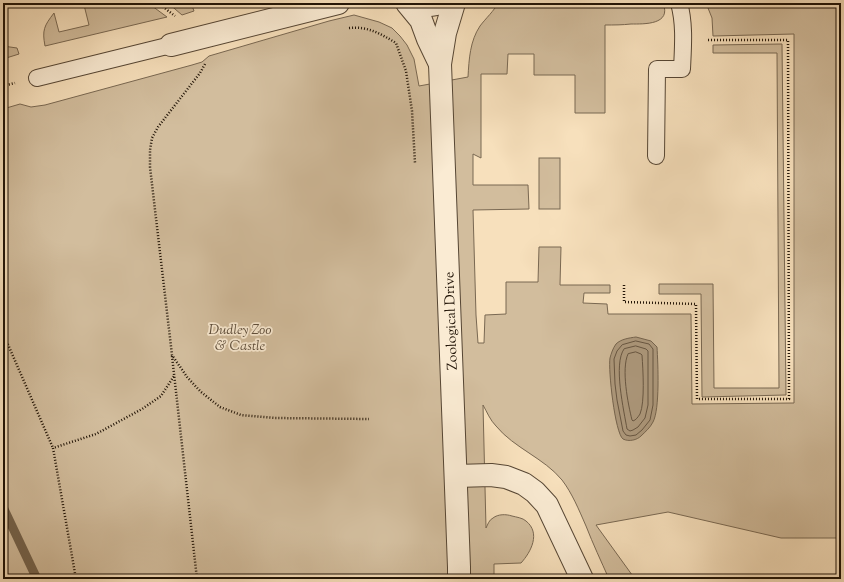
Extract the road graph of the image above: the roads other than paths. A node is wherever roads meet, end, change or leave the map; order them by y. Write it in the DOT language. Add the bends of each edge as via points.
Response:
graph roads {
  1 [pos="338,3"];
  2 [pos="407,3"];
  3 [pos="413,3"];
  4 [pos="441,3"];
  5 [pos="454,3"];
  6 [pos="679,3"];
  7 [pos="171,45"];
  8 [pos="440,64"];
  9 [pos="37,78"];
  10 [pos="656,156"];
  11 [pos="456,476"];
  12 [pos="458,579"];
  13 [pos="582,579"];
  1 -- 7 [label="street" via="204,47"];
  2 -- 8 [label="street, Zoological Drive" via="421,20"];
  3 -- 4 [label="street" via="432,6"];
  5 -- 8 [label="street, Zoological Drive" via="445,33"];
  6 -- 10 [label="lane" via="683,43 682,69 657,69"];
  7 -- 9 [label="lane"];
  8 -- 11 [label="street, Zoological Drive"];
  11 -- 12 [label="street, Zoological Drive"];
  11 -- 13 [label="street" via="506,477 524,484 535,492 548,505"];
}
